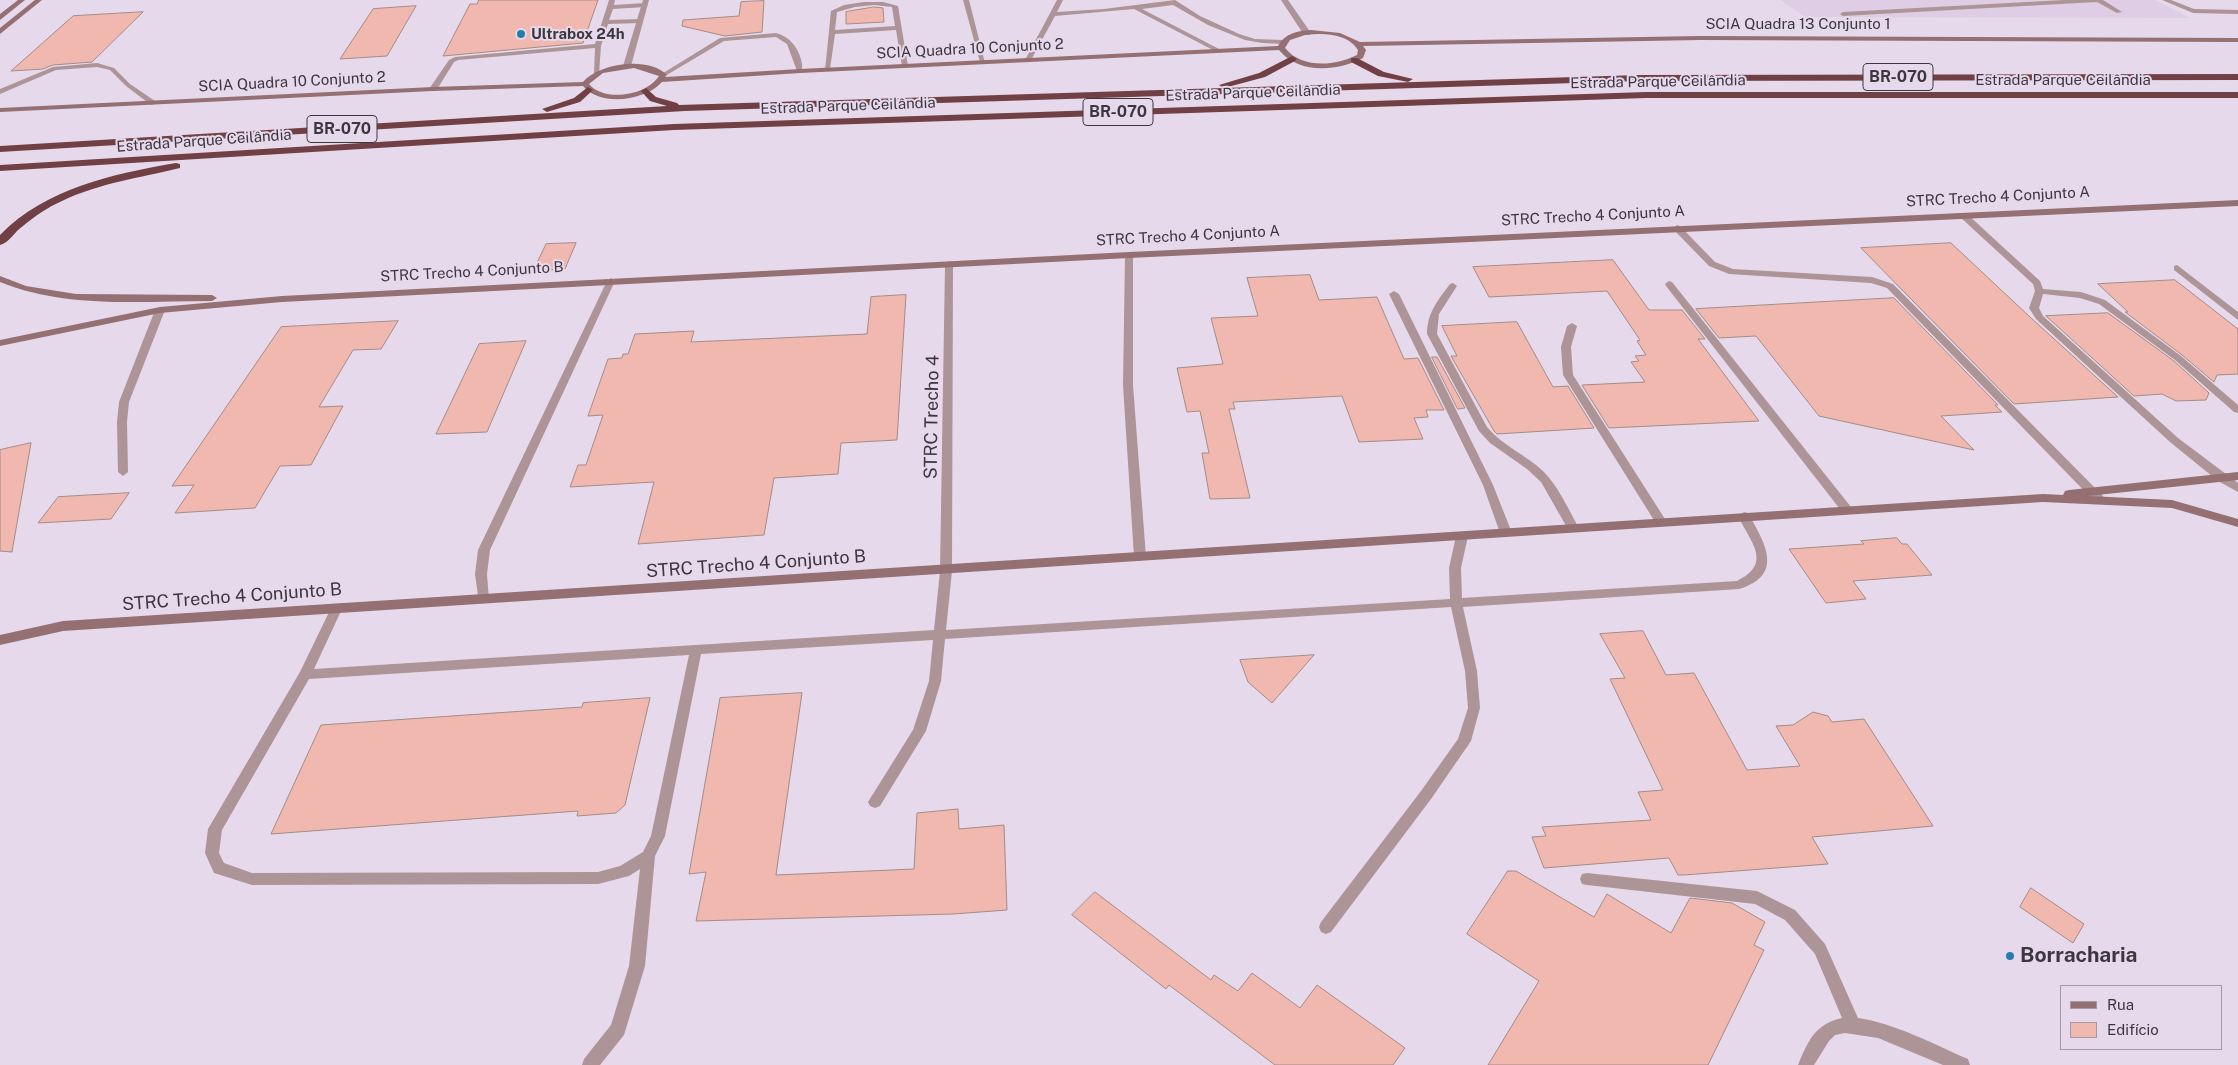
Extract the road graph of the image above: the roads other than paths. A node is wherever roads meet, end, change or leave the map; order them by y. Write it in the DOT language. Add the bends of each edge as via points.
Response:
graph roads {
  1 [pos="22,0"];
  2 [pos="39,0"];
  3 [pos="966,0"];
  4 [pos="1060,0"];
  5 [pos="1284,0"];
  6 [pos="2098,0"];
  7 [pos="2165,0"];
  8 [pos="1172,1"];
  9 [pos="611,3"];
  10 [pos="646,3"];
  11 [pos="1136,8"];
  12 [pos="2120,12"];
  13 [pos="2238,12"];
  14 [pos="1052,14"];
  15 [pos="1843,14"];
  16 [pos="0,18"];
  17 [pos="640,21"];
  18 [pos="606,22"];
  19 [pos="899,28"];
  20 [pos="0,32"];
  21 [pos="831,32"];
  22 [pos="1307,33"];
  23 [pos="2238,40"];
  24 [pos="1359,44"];
  25 [pos="1282,45"];
  26 [pos="598,46"];
  27 [pos="1217,50"];
  28 [pos="1292,59"];
  29 [pos="1028,60"];
  30 [pos="1354,60"];
  31 [pos="983,62"];
  32 [pos="627,66"];
  33 [pos="904,66"];
  34 [pos="827,69"];
  35 [pos="800,71"];
  36 [pos="597,73"];
  37 [pos="662,77"];
  38 [pos="2238,77"];
  39 [pos="1457,84"];
  40 [pos="586,87"];
  41 [pos="433,89"];
  42 [pos="646,91"];
  43 [pos="0,92"];
  44 [pos="1192,92"];
  45 [pos="2238,95"];
  46 [pos="154,103"];
  47 [pos="685,108"];
  48 [pos="0,110"];
  49 [pos="456,122"];
  50 [pos="0,149"];
  51 [pos="244,153"];
  52 [pos="0,168"];
  53 [pos="2238,203"];
  54 [pos="1963,215"];
  55 [pos="1676,228"];
  56 [pos="0,242"];
  57 [pos="1128,255"];
  58 [pos="950,264"];
  59 [pos="2177,268"];
  60 [pos="0,279"];
  61 [pos="611,281"];
  62 [pos="1669,284"];
  63 [pos="1453,286"];
  64 [pos="2039,291"];
  65 [pos="1394,294"];
  66 [pos="282,299"];
  67 [pos="160,310"];
  68 [pos="2238,317"];
  69 [pos="1572,326"];
  70 [pos="0,343"];
  71 [pos="2238,410"];
  72 [pos="123,472"];
  73 [pos="2238,476"];
  74 [pos="2222,478"];
  75 [pos="2238,488"];
  76 [pos="2090,490"];
  77 [pos="2043,498"];
  78 [pos="2100,500"];
  79 [pos="1846,510"];
  80 [pos="1744,516"];
  81 [pos="1661,522"];
  82 [pos="2238,523"];
  83 [pos="1573,528"];
  84 [pos="1506,532"];
  85 [pos="1462,536"];
  86 [pos="1140,557"];
  87 [pos="946,571"];
  88 [pos="483,600"];
  89 [pos="1456,603"];
  90 [pos="336,609"];
  91 [pos="940,634"];
  92 [pos="0,640"];
  93 [pos="696,649"];
  94 [pos="305,674"];
  95 [pos="874,802"];
  96 [pos="648,856"];
  97 [pos="1587,879"];
  98 [pos="1326,927"];
  99 [pos="1853,1024"];
  100 [pos="590,1065"];
  101 [pos="1806,1065"];
  102 [pos="1962,1065"];
  1 -- 16 [label="street"];
  2 -- 20 [label="street"];
  3 -- 31 [label="lane"];
  4 -- 14 [label="lane"];
  5 -- 22 [label="street"];
  6 -- 12 [label="lane"];
  6 -- 15 [label="lane"];
  7 -- 13 [label="lane" via="2193,11"];
  8 -- 11 [label="lane"];
  8 -- 25 [label="lane" via="1190,13 1243,36"];
  9 -- 10 [label="lane"];
  9 -- 18 [label="lane"];
  10 -- 17 [label="street"];
  11 -- 14 [label="lane"];
  11 -- 27 [label="lane"];
  14 -- 29 [label="lane"];
  17 -- 18 [label="lane"];
  17 -- 32 [label="street"];
  18 -- 26 [label="lane"];
  19 -- 21 [label="lane"];
  19 -- 21 [label="lane" via="895,6 881,4 834,11"];
  19 -- 33 [label="lane"];
  21 -- 34 [label="lane"];
  22 -- 24 [label="street, SCIA Quadra 10 Conjunto 2" via="1334,33"];
  22 -- 25 [label="street, SCIA Quadra 10 Conjunto 2" via="1289,37"];
  23 -- 24 [label="street, SCIA Quadra 13 Conjunto 1" via="1700,38"];
  24 -- 30 [label="street" via="1362,50"];
  25 -- 27 [label="street, SCIA Quadra 10 Conjunto 2"];
  25 -- 28 [label="street" via="1284,54"];
  26 -- 36 [label="lane"];
  26 -- 41 [label="lane" via="464,56 451,61"];
  27 -- 29 [label="street, SCIA Quadra 10 Conjunto 2"];
  28 -- 30 [label="street" via="1324,65"];
  28 -- 44 [label="highway" via="1262,75"];
  29 -- 31 [label="street, SCIA Quadra 10 Conjunto 2"];
  30 -- 39 [label="highway" via="1381,74"];
  31 -- 33 [label="street, SCIA Quadra 10 Conjunto 2"];
  32 -- 36 [label="street"];
  32 -- 37 [label="street" via="651,69"];
  33 -- 34 [label="street, SCIA Quadra 10 Conjunto 2"];
  34 -- 35 [label="street, SCIA Quadra 10 Conjunto 2"];
  35 -- 37 [label="street, SCIA Quadra 10 Conjunto 2"];
  35 -- 37 [label="lane" via="789,41 776,35 722,39"];
  36 -- 40 [label="street"];
  37 -- 42 [label="street" via="656,86"];
  38 -- 39 [label="highway, Estrada Parque Ceilândia / BR-070" via="1649,78"];
  39 -- 44 [label="highway, Estrada Parque Ceilândia / BR-070"];
  40 -- 41 [label="street, SCIA Quadra 10 Conjunto 2"];
  40 -- 42 [label="street, SCIA Quadra 10 Conjunto 2" via="593,94 609,96"];
  40 -- 49 [label="highway" via="577,100 566,105"];
  41 -- 46 [label="street, SCIA Quadra 10 Conjunto 2"];
  42 -- 47 [label="highway" via="653,98"];
  43 -- 46 [label="lane" via="55,68 106,66"];
  44 -- 47 [label="highway, Estrada Parque Ceilândia / BR-070"];
  45 -- 51 [label="highway, Estrada Parque Ceilândia / BR-070" via="1636,96 674,127"];
  46 -- 48 [label="street, SCIA Quadra 10 Conjunto 2"];
  47 -- 49 [label="highway, Estrada Parque Ceilândia / BR-070"];
  49 -- 50 [label="highway, Estrada Parque Ceilândia / BR-070"];
  51 -- 52 [label="highway, Estrada Parque Ceilândia / BR-070"];
  51 -- 56 [label="highway" via="126,176 77,191 34,213"];
  53 -- 54 [label="street, STRC Trecho 4 Conjunto A"];
  54 -- 55 [label="street, STRC Trecho 4 Conjunto A"];
  54 -- 64 [label="lane" via="2037,283"];
  55 -- 57 [label="street, STRC Trecho 4 Conjunto A"];
  55 -- 76 [label="lane" via="1712,264 1732,272 1872,280 1890,286"];
  57 -- 58 [label="street, STRC Trecho 4 Conjunto A"];
  57 -- 86 [label="lane" via="1128,385"];
  58 -- 61 [label="street, STRC Trecho 4 Conjunto B"];
  58 -- 87 [label="lane, STRC Trecho 4"];
  59 -- 68 [label="lane"];
  60 -- 66 [label="street" via="39,293 70,296"];
  61 -- 66 [label="street, STRC Trecho 4 Conjunto B"];
  61 -- 88 [label="lane" via="484,550 481,574"];
  62 -- 79 [label="lane"];
  63 -- 83 [label="lane" via="1435,310 1432,334 1482,429 1493,442 1533,468"];
  64 -- 71 [label="lane" via="2102,302 2178,358"];
  64 -- 74 [label="lane" via="2034,308 2039,317 2174,440"];
  65 -- 84 [label="lane" via="1488,485"];
  66 -- 67 [label="street, STRC Trecho 4 Conjunto B"];
  67 -- 70 [label="street, STRC Trecho 4 Conjunto B"];
  67 -- 72 [label="lane" via="124,402"];
  69 -- 81 [label="lane" via="1566,347 1568,375"];
  73 -- 74 [label="street"];
  74 -- 75 [label="lane"];
  74 -- 76 [label="street"];
  76 -- 77 [label="street"];
  76 -- 78 [label="lane"];
  77 -- 78 [label="street"];
  77 -- 79 [label="street"];
  78 -- 82 [label="street" via="2172,504"];
  79 -- 80 [label="street"];
  80 -- 81 [label="street"];
  80 -- 89 [label="lane" via="1764,558 1763,569 1755,578 1739,586"];
  81 -- 83 [label="street"];
  83 -- 84 [label="street"];
  84 -- 85 [label="street"];
  85 -- 86 [label="street"];
  85 -- 89 [label="lane" via="1455,568"];
  86 -- 87 [label="street"];
  87 -- 88 [label="street, STRC Trecho 4 Conjunto B"];
  87 -- 91 [label="lane, STRC Trecho 4"];
  88 -- 90 [label="street, STRC Trecho 4 Conjunto B"];
  89 -- 91 [label="lane"];
  89 -- 98 [label="lane" via="1471,671 1474,708 1464,741"];
  90 -- 92 [label="street, STRC Trecho 4 Conjunto B" via="64,626"];
  90 -- 94 [label="lane"];
  91 -- 93 [label="lane"];
  91 -- 95 [label="lane, STRC Trecho 4" via="935,681 919,731"];
  93 -- 94 [label="lane"];
  93 -- 96 [label="lane" via="658,836"];
  94 -- 96 [label="lane" via="215,829 212,853 219,868 252,879 598,878 624,871"];
  96 -- 100 [label="lane" via="637,966 618,1029"];
  97 -- 99 [label="lane" via="1757,898 1790,916 1820,949"];
  99 -- 101 [label="lane" via="1832,1028 1818,1041"];
  99 -- 102 [label="lane" via="1872,1027"];
}
